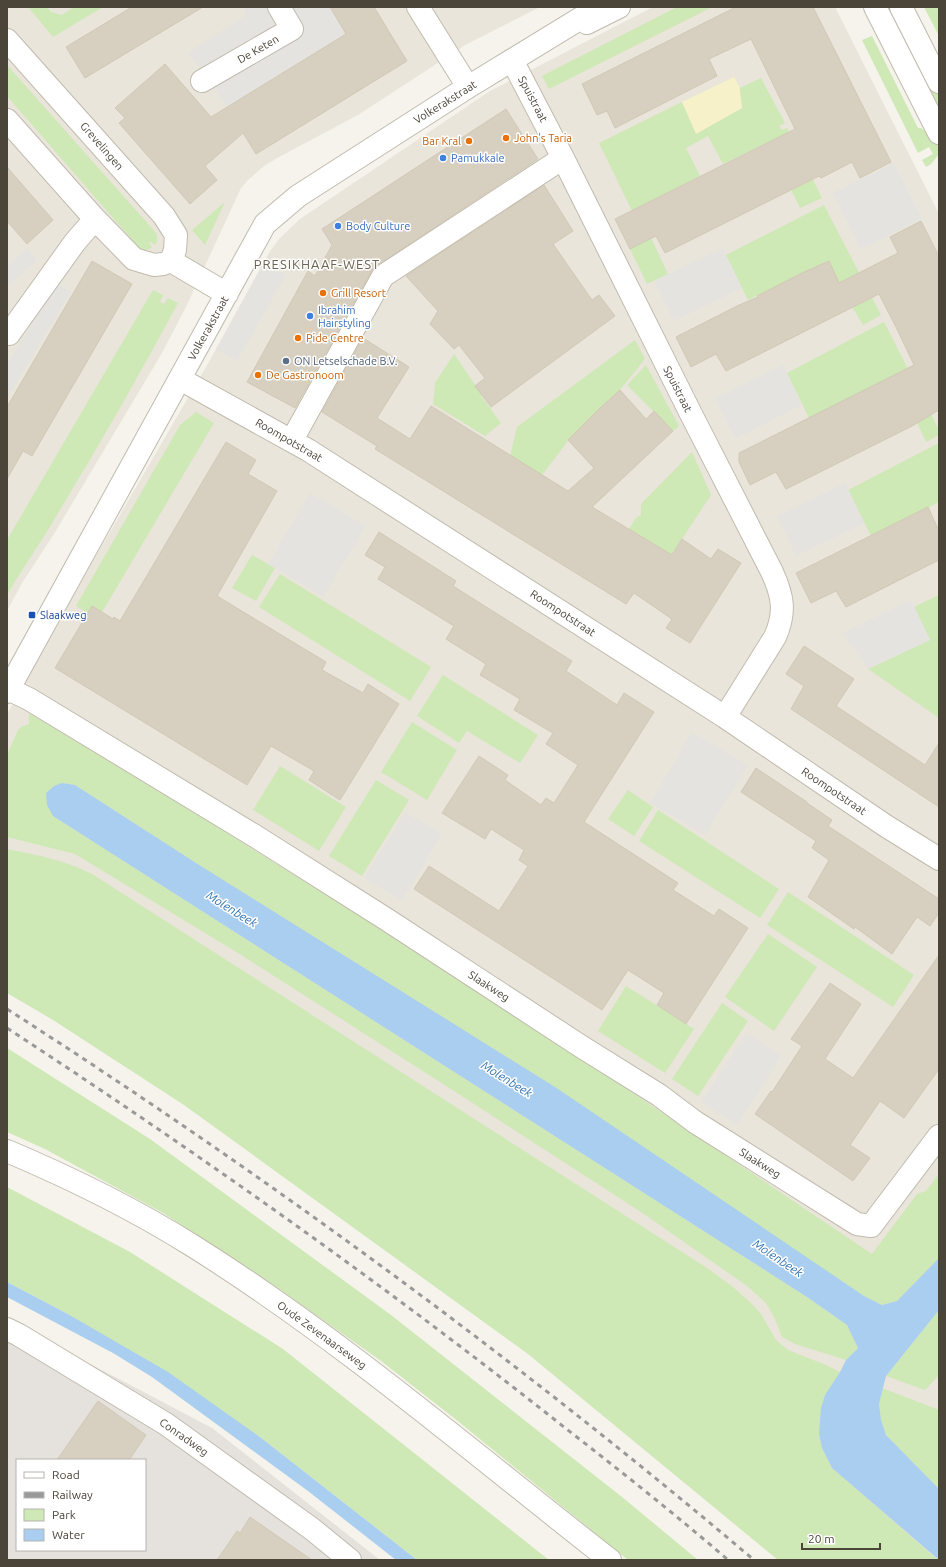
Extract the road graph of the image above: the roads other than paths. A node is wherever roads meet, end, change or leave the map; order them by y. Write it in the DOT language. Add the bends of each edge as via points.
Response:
graph roads {
  1 [pos="279,7"];
  2 [pos="418,7"];
  3 [pos="599,7"];
  4 [pos="620,7"];
  5 [pos="875,7"];
  6 [pos="901,7"];
  7 [pos="7,40"];
  8 [pos="512,60"];
  9 [pos="202,81"];
  10 [pos="939,82"];
  11 [pos="468,87"];
  12 [pos="7,120"];
  13 [pos="939,133"];
  14 [pos="563,158"];
  15 [pos="95,219"];
  16 [pos="171,261"];
  17 [pos="227,294"];
  18 [pos="8,334"];
  19 [pos="180,379"];
  20 [pos="292,440"];
  21 [pos="8,690"];
  22 [pos="725,717"];
  23 [pos="939,859"];
  24 [pos="939,1136"];
  25 [pos="7,1151"];
  26 [pos="7,1329"];
  27 [pos="350,1560"];
  28 [pos="610,1560"];
  1 -- 9 [label="street, De Keten" via="292,29"];
  2 -- 11 [label="street"];
  3 -- 8 [label="street, Volkerakstraat"];
  4 -- 8 [label="street, Volkerakstraat"];
  5 -- 13 [label="street"];
  6 -- 10 [label="street"];
  7 -- 16 [label="street, Grevelingen" via="164,216 176,235"];
  8 -- 11 [label="street, Volkerakstraat"];
  8 -- 14 [label="street, Spuistraat"];
  11 -- 17 [label="street, Volkerakstraat" via="298,196 279,211 265,224"];
  12 -- 15 [label="street"];
  14 -- 20 [label="street" via="383,276"];
  14 -- 22 [label="street, Spuistraat" via="780,591 783,611 778,632"];
  15 -- 16 [label="street" via="134,259 154,265"];
  15 -- 18 [label="street" via="75,242"];
  16 -- 17 [label="street"];
  17 -- 19 [label="street, Volkerakstraat"];
  19 -- 20 [label="street, Roompotstraat"];
  19 -- 21 [label="street, Volkerakstraat"];
  20 -- 22 [label="street, Roompotstraat"];
  21 -- 24 [label="street, Slaakweg" via="29,699 255,836 659,1095 695,1122 857,1224 871,1226"];
  22 -- 23 [label="street, Roompotstraat"];
  25 -- 28 [label="street, Oude Zevenaarseweg" via="119,1204 193,1246 278,1302 366,1366"];
  26 -- 27 [label="street, Conradweg" via="166,1424 312,1529"];
}
